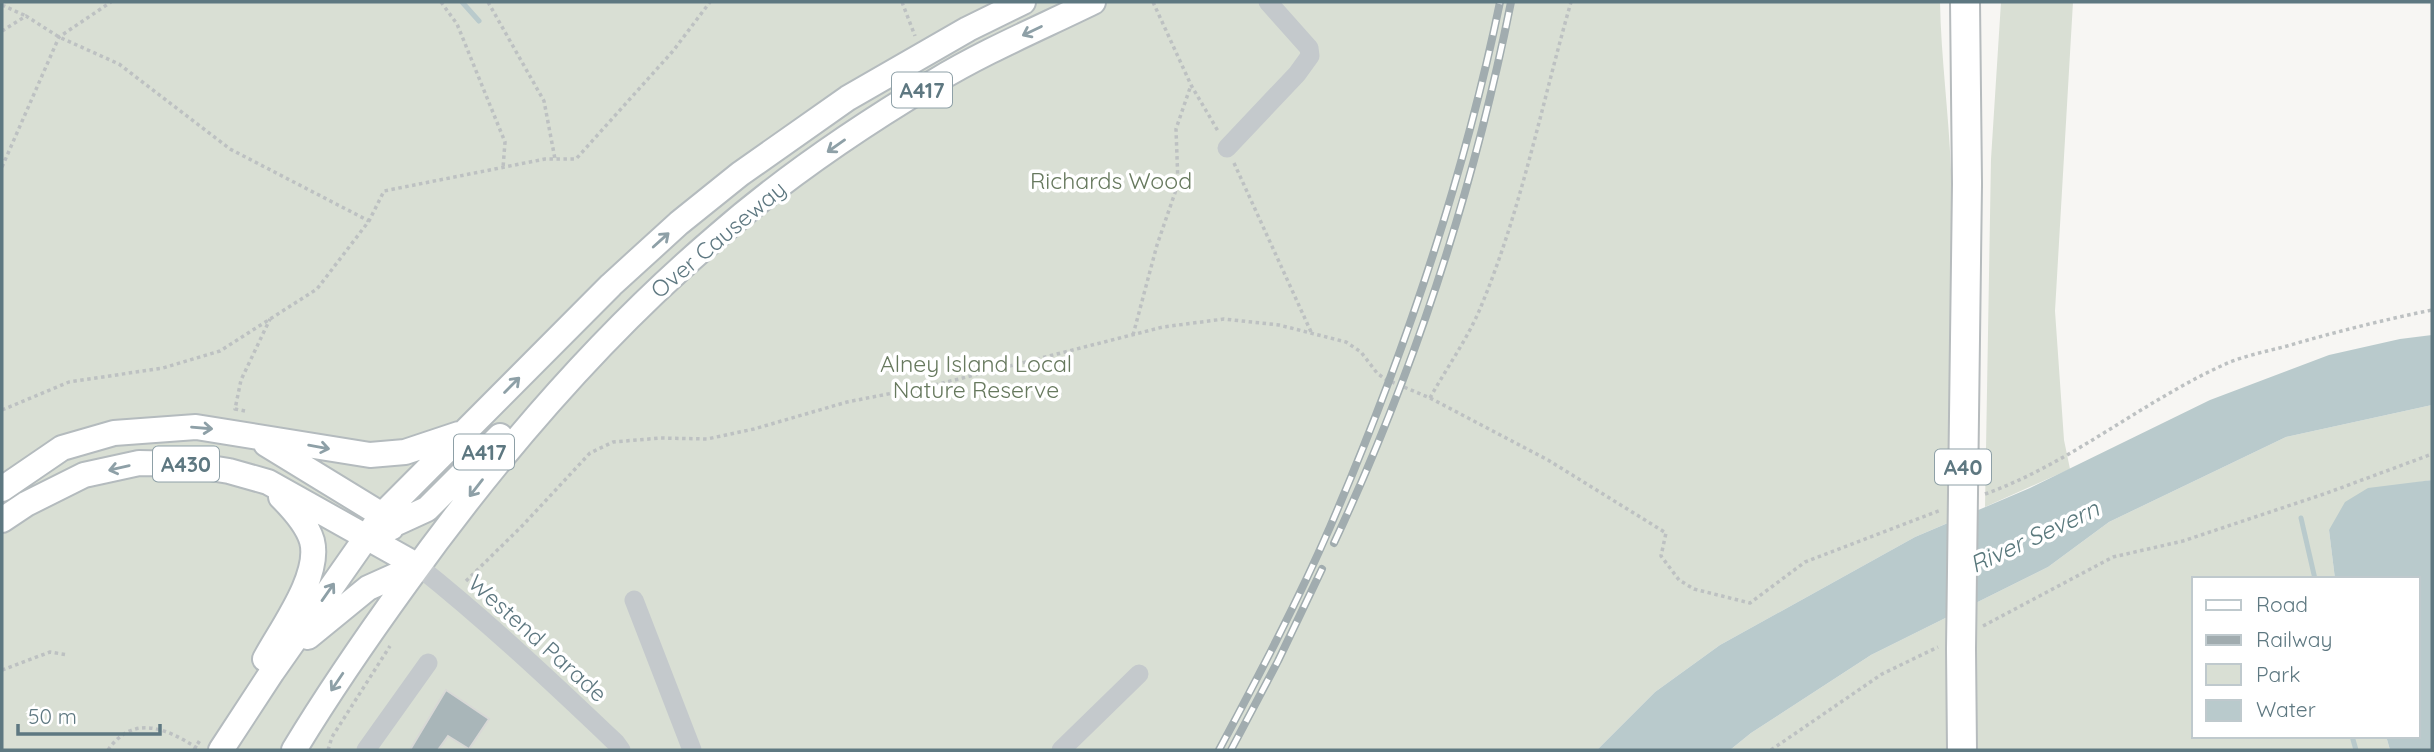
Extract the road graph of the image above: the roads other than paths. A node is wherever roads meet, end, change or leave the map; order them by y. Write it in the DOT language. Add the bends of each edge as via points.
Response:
graph roads {
  1 [pos="1023,2"];
  2 [pos="1093,2"];
  3 [pos="1268,2"];
  4 [pos="1967,8"];
  5 [pos="922,54"];
  6 [pos="936,81"];
  7 [pos="1227,148"];
  8 [pos="594,352"];
  9 [pos="252,424"];
  10 [pos="463,433"];
  11 [pos="268,482"];
  12 [pos="2,489"];
  13 [pos="2,520"];
  14 [pos="386,521"];
  15 [pos="365,538"];
  16 [pos="418,566"];
  17 [pos="634,600"];
  18 [pos="428,663"];
  19 [pos="272,672"];
  20 [pos="1139,674"];
  21 [pos="251,703"];
  22 [pos="221,750"];
  23 [pos="294,750"];
  24 [pos="366,750"];
  25 [pos="621,750"];
  26 [pos="692,750"];
  27 [pos="1061,750"];
  28 [pos="1962,750"];
  1 -- 5 [label="main road, Over Causeway / A417"];
  2 -- 6 [label="main road, Over Causeway / A417, one-way"];
  3 -- 7 [label="street" via="1309,48 1310,56"];
  4 -- 28 [label="highway, A40, bridge"];
  5 -- 6 [label="main road"];
  10 -- 5 [label="main road, Over Causeway / A417, one-way" via="679,223 848,98"];
  6 -- 8 [label="main road, Over Causeway / A417, one-way" via="839,143 715,237"];
  8 -- 14 [label="main road, A417" via="562,374 427,509"];
  8 -- 16 [label="main road, Over Causeway / A417, one-way" via="496,462"];
  9 -- 10 [label="main road, A430, one-way" via="370,455 405,452"];
  12 -- 9 [label="main road, A430, one-way" via="62,448 114,433"];
  9 -- 14 [label="main road, A430"];
  10 -- 14 [label="main road, Over Causeway / A417"];
  11 -- 13 [label="main road, A430, one-way" via="186,464 139,463 85,475"];
  11 -- 15 [label="main road, A430"];
  11 -- 21 [label="main road" via="303,524 312,542 312,555 303,594 254,680"];
  14 -- 15 [label="main road, Over Causeway / A417"];
  14 -- 16 [label="main road, A430"];
  15 -- 16 [label="main road"];
  19 -- 15 [label="main road, A417, one-way"];
  16 -- 19 [label="main road, A417" via="368,588"];
  16 -- 23 [label="main road, A417, one-way"];
  16 -- 25 [label="street, Westend Parade"];
  17 -- 26 [label="street"];
  18 -- 24 [label="street"];
  19 -- 21 [label="main road, A417"];
  20 -- 27 [label="street"];
  21 -- 22 [label="main road, A417"];
}
